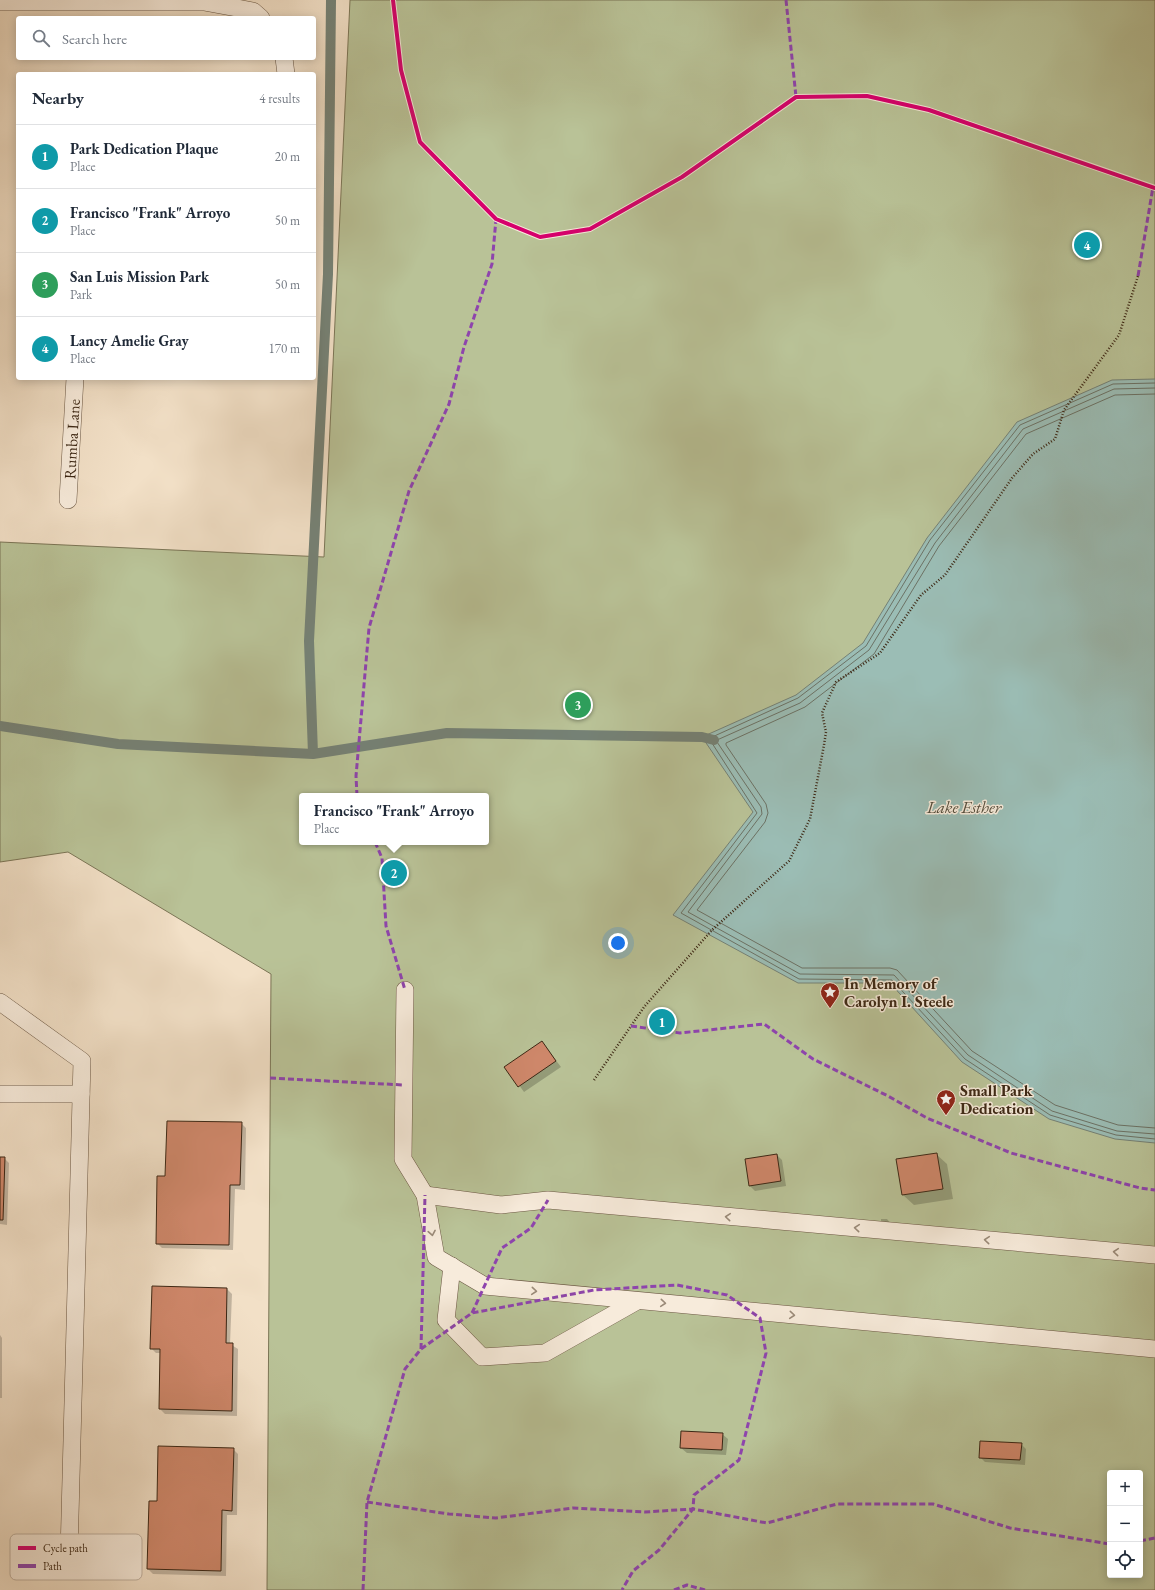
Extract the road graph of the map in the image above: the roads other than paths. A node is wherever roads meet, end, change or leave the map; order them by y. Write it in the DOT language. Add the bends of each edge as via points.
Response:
graph roads {
  1 [pos="0,2"];
  2 [pos="259,16"];
  3 [pos="284,60"];
  4 [pos="286,72"];
  5 [pos="75,380"];
  6 [pos="68,500"];
  7 [pos="405,990"];
  8 [pos="0,1002"];
  9 [pos="0,1094"];
  10 [pos="81,1094"];
  11 [pos="425,1194"];
  12 [pos="1155,1255"];
  13 [pos="452,1266"];
  14 [pos="637,1300"];
  15 [pos="1155,1349"];
  16 [pos="70,1534"];
  1 -- 2 [label="lane" via="204,2 253,11"];
  3 -- 4 [label="lane"];
  5 -- 6 [label="lane, Rumba Lane"];
  7 -- 11 [label="lane" via="403,1159"];
  8 -- 10 [label="lane" via="82,1061"];
  9 -- 10 [label="lane"];
  10 -- 16 [label="lane"];
  12 -- 11 [label="lane, one-way" via="548,1200 501,1205"];
  11 -- 13 [label="lane, one-way" via="436,1257"];
  13 -- 14 [label="lane, one-way" via="485,1286"];
  13 -- 14 [label="lane" via="446,1320 482,1357 545,1353"];
  14 -- 15 [label="lane, one-way"];
}
